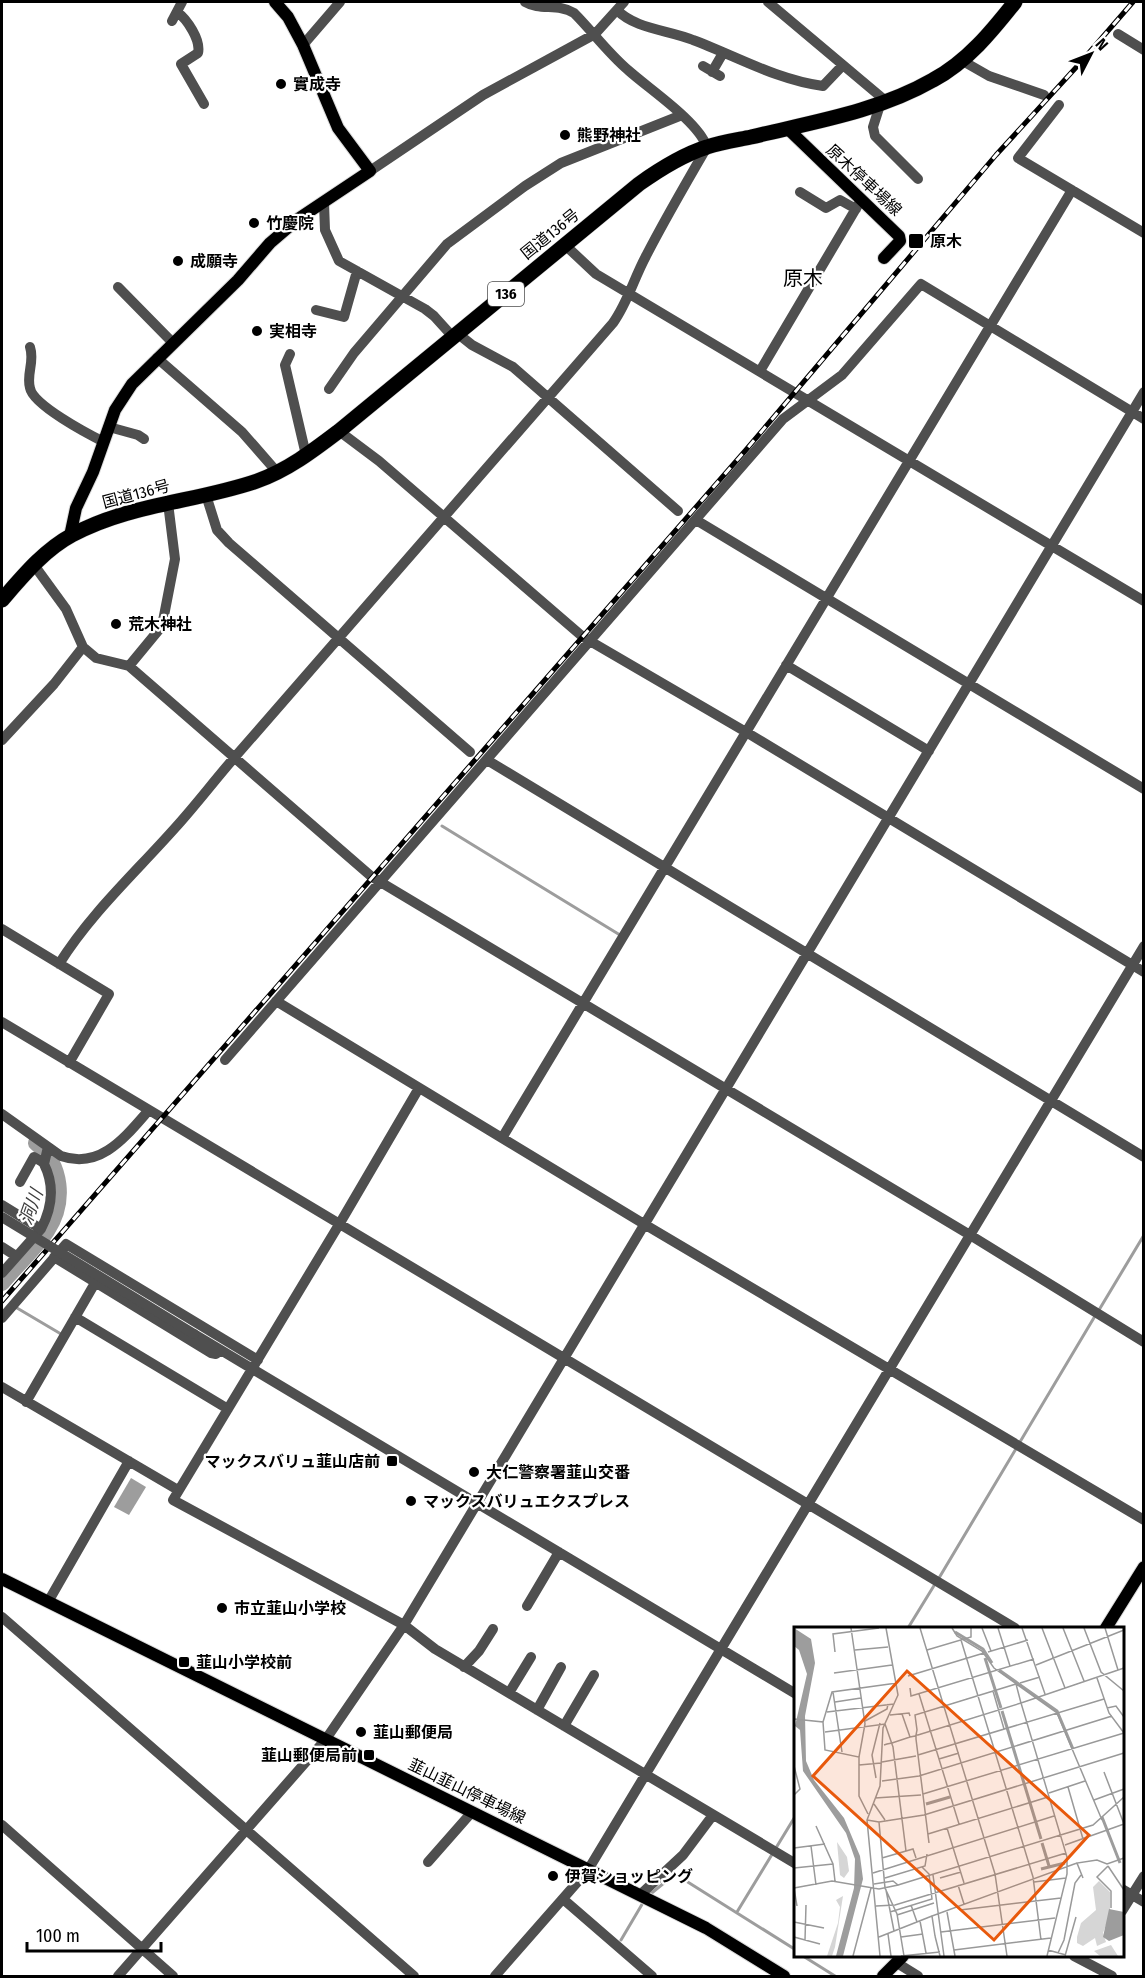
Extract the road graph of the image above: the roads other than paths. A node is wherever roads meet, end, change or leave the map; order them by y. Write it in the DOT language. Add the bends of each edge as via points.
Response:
graph roads {
  1 [pos="182,2"];
  2 [pos="275,2"];
  3 [pos="340,2"];
  4 [pos="527,2"];
  5 [pos="768,2"];
  6 [pos="1014,2"];
  7 [pos="620,6"];
  8 [pos="781,6"];
  9 [pos="595,34"];
  10 [pos="1118,34"];
  11 [pos="303,45"];
  12 [pos="1143,50"];
  13 [pos="723,53"];
  14 [pos="961,60"];
  15 [pos="843,65"];
  16 [pos="712,72"];
  17 [pos="1044,95"];
  18 [pos="204,104"];
  19 [pos="884,104"];
  20 [pos="1059,105"];
  21 [pos="682,116"];
  22 [pos="787,128"];
  23 [pos="707,147"];
  24 [pos="370,171"];
  25 [pos="918,179"];
  26 [pos="1072,190"];
  27 [pos="800,192"];
  28 [pos="324,203"];
  29 [pos="858,204"];
  30 [pos="1143,233"];
  31 [pos="565,245"];
  32 [pos="884,258"];
  33 [pos="357,271"];
  34 [pos="118,287"];
  35 [pos="630,293"];
  36 [pos="402,296"];
  37 [pos="316,310"];
  38 [pos="990,326"];
  39 [pos="455,335"];
  40 [pos="173,343"];
  41 [pos="30,347"];
  42 [pos="290,354"];
  43 [pos="157,358"];
  44 [pos="760,371"];
  45 [pos="329,389"];
  46 [pos="1143,392"];
  47 [pos="549,397"];
  48 [pos="807,400"];
  49 [pos="1131,412"];
  50 [pos="1143,419"];
  51 [pos="109,427"];
  52 [pos="339,431"];
  53 [pos="144,439"];
  54 [pos="104,442"];
  55 [pos="306,455"];
  56 [pos="909,462"];
  57 [pos="277,472"];
  58 [pos="206,495"];
  59 [pos="168,503"];
  60 [pos="678,511"];
  61 [pos="444,518"];
  62 [pos="696,520"];
  63 [pos="70,536"];
  64 [pos="1051,546"];
  65 [pos="33,565"];
  66 [pos="827,598"];
  67 [pos="2,600"];
  68 [pos="1143,601"];
  69 [pos="339,638"];
  70 [pos="590,641"];
  71 [pos="83,647"];
  72 [pos="129,666"];
  73 [pos="786,666"];
  74 [pos="969,684"];
  75 [pos="746,732"];
  76 [pos="2,740"];
  77 [pos="929,751"];
  78 [pos="470,752"];
  79 [pos="234,758"];
  80 [pos="487,760"];
  81 [pos="1143,789"];
  82 [pos="888,819"];
  83 [pos="665,868"];
  84 [pos="380,882"];
  85 [pos="2,929"];
  86 [pos="1143,946"];
  87 [pos="807,954"];
  88 [pos="59,964"];
  89 [pos="1132,965"];
  90 [pos="1143,972"];
  91 [pos="276,1001"];
  92 [pos="583,1004"];
  93 [pos="2,1022"];
  94 [pos="225,1060"];
  95 [pos="69,1063"];
  96 [pos="419,1088"];
  97 [pos="725,1089"];
  98 [pos="1050,1101"];
  99 [pos="149,1110"];
  100 [pos="2,1114"];
  101 [pos="502,1138"];
  102 [pos="48,1147"];
  103 [pos="1143,1157"];
  104 [pos="44,1161"];
  105 [pos="20,1182"];
  106 [pos="2,1205"];
  107 [pos="2,1217"];
  108 [pos="340,1223"];
  109 [pos="644,1224"];
  110 [pos="40,1229"];
  111 [pos="970,1235"];
  112 [pos="2,1247"];
  113 [pos="16,1256"];
  114 [pos="54,1257"];
  115 [pos="2,1274"];
  116 [pos="95,1282"];
  117 [pos="75,1317"];
  118 [pos="2,1318"];
  119 [pos="1143,1342"];
  120 [pos="220,1350"];
  121 [pos="564,1359"];
  122 [pos="255,1365"];
  123 [pos="889,1368"];
  124 [pos="2,1387"];
  125 [pos="26,1402"];
  126 [pos="228,1409"];
  127 [pos="129,1461"];
  128 [pos="178,1490"];
  129 [pos="477,1503"];
  130 [pos="807,1504"];
  131 [pos="1143,1520"];
  132 [pos="559,1552"];
  133 [pos="1143,1567"];
  134 [pos="2,1579"];
  135 [pos="48,1602"];
  136 [pos="527,1606"];
  137 [pos="2,1617"];
  138 [pos="404,1625"];
  139 [pos="1012,1627"];
  140 [pos="1107,1627"];
  141 [pos="493,1629"];
  142 [pos="721,1651"];
  143 [pos="531,1657"];
  144 [pos="464,1667"];
  145 [pos="561,1667"];
  146 [pos="594,1675"];
  147 [pos="509,1693"];
  148 [pos="794,1693"];
  149 [pos="537,1710"];
  150 [pos="564,1726"];
  151 [pos="326,1739"];
  152 [pos="646,1775"];
  153 [pos="472,1812"];
  154 [pos="713,1815"];
  155 [pos="2,1825"];
  156 [pos="246,1830"];
  157 [pos="428,1862"];
  158 [pos="794,1863"];
  159 [pos="588,1870"];
  160 [pos="1143,1876"];
  161 [pos="1127,1892"];
  162 [pos="640,1895"];
  163 [pos="563,1899"];
  164 [pos="1143,1902"];
  165 [pos="141,1949"];
  166 [pos="1079,1957"];
  167 [pos="1094,1960"];
  168 [pos="898,1965"];
  169 [pos="118,1977"];
  170 [pos="173,1977"];
  171 [pos="414,1977"];
  172 [pos="495,1977"];
  173 [pos="652,1977"];
  174 [pos="784,1977"];
  175 [pos="883,1977"];
  176 [pos="918,1977"];
  177 [pos="1112,1977"];
  1 -- 18 [label="street" via="174,16 182,16 199,45 198,53 181,64"];
  2 -- 11 [label="main road"];
  3 -- 11 [label="street"];
  4 -- 9 [label="street" via="566,8"];
  5 -- 8 [label="street"];
  6 -- 14 [label="highway, 国道136号 / 136"];
  7 -- 9 [label="street"];
  7 -- 13 [label="street" via="630,21"];
  8 -- 15 [label="street"];
  9 -- 21 [label="street" via="628,70"];
  9 -- 24 [label="street" via="483,95"];
  10 -- 12 [label="street"];
  11 -- 24 [label="main road" via="333,120"];
  13 -- 15 [label="street" via="793,80 823,86"];
  13 -- 16 [label="street"];
  14 -- 17 [label="street" via="989,76"];
  14 -- 19 [label="highway, 国道136号 / 136" via="935,80"];
  15 -- 19 [label="street"];
  19 -- 22 [label="highway, 国道136号 / 136"];
  19 -- 25 [label="street" via="873,127 875,135"];
  20 -- 26 [label="street" via="1018,158"];
  21 -- 23 [label="street"];
  21 -- 36 [label="street" via="551,168 447,244"];
  22 -- 23 [label="highway, 国道136号 / 136"];
  22 -- 29 [label="main road, 原木停車場線"];
  23 -- 31 [label="highway, 国道136号 / 136" via="654,173"];
  23 -- 35 [label="street" via="645,257"];
  24 -- 28 [label="main road"];
  26 -- 30 [label="street"];
  26 -- 38 [label="street"];
  27 -- 29 [label="street" via="826,208 840,200"];
  28 -- 33 [label="street" via="324,225 338,259"];
  28 -- 40 [label="main road" via="270,243"];
  29 -- 32 [label="main road, 原木停車場線" via="900,238"];
  29 -- 44 [label="street"];
  31 -- 35 [label="street" via="590,270"];
  31 -- 39 [label="highway, 国道136号 / 136"];
  33 -- 36 [label="street"];
  33 -- 37 [label="street" via="344,317"];
  34 -- 40 [label="street"];
  35 -- 44 [label="street"];
  35 -- 47 [label="street" via="614,323"];
  36 -- 39 [label="street"];
  36 -- 45 [label="street"];
  38 -- 48 [label="street" via="921,284 842,375"];
  38 -- 49 [label="street"];
  38 -- 56 [label="street"];
  39 -- 47 [label="street" via="513,367"];
  39 -- 52 [label="highway, 国道136号 / 136"];
  40 -- 43 [label="main road"];
  41 -- 54 [label="street" via="33,361 29,387 33,398"];
  42 -- 55 [label="street" via="285,365"];
  43 -- 51 [label="main road" via="123,396"];
  43 -- 57 [label="street" via="242,432"];
  44 -- 48 [label="street"];
  46 -- 49 [label="street"];
  47 -- 60 [label="street"];
  47 -- 61 [label="street"];
  48 -- 56 [label="street"];
  48 -- 62 [label="street" via="783,419"];
  49 -- 50 [label="street"];
  49 -- 64 [label="street"];
  51 -- 53 [label="street"];
  51 -- 54 [label="main road"];
  52 -- 55 [label="highway, 国道136号 / 136"];
  52 -- 61 [label="street"];
  54 -- 63 [label="main road" via="76,508"];
  55 -- 57 [label="highway, 国道136号 / 136"];
  56 -- 64 [label="street"];
  56 -- 66 [label="street"];
  57 -- 58 [label="highway, 国道136号 / 136"];
  58 -- 59 [label="highway, 国道136号 / 136"];
  58 -- 69 [label="street" via="214,524 222,536"];
  59 -- 63 [label="highway, 国道136号 / 136" via="108,519"];
  59 -- 72 [label="street" via="176,559 162,626"];
  61 -- 69 [label="street"];
  61 -- 70 [label="street"];
  62 -- 66 [label="street"];
  62 -- 70 [label="street"];
  63 -- 65 [label="highway, 国道136号 / 136"];
  64 -- 68 [label="street"];
  64 -- 74 [label="street"];
  65 -- 67 [label="highway, 国道136号 / 136"];
  65 -- 71 [label="street" via="66,609"];
  66 -- 73 [label="street"];
  66 -- 74 [label="street"];
  69 -- 78 [label="street"];
  69 -- 79 [label="street"];
  70 -- 75 [label="street"];
  70 -- 80 [label="street"];
  71 -- 72 [label="street" via="96,658"];
  71 -- 76 [label="street"];
  72 -- 79 [label="street"];
  73 -- 75 [label="street"];
  73 -- 77 [label="street"];
  74 -- 77 [label="street"];
  74 -- 81 [label="street"];
  75 -- 82 [label="street"];
  75 -- 83 [label="street"];
  77 -- 82 [label="street"];
  79 -- 84 [label="street"];
  79 -- 88 [label="street" via="77,935"];
  80 -- 83 [label="street"];
  80 -- 84 [label="street"];
  82 -- 87 [label="street"];
  82 -- 89 [label="street"];
  83 -- 87 [label="street"];
  83 -- 92 [label="street"];
  84 -- 91 [label="street"];
  84 -- 92 [label="street"];
  85 -- 88 [label="street"];
  86 -- 89 [label="street"];
  87 -- 97 [label="street"];
  87 -- 98 [label="street"];
  88 -- 95 [label="street" via="109,994"];
  89 -- 90 [label="street"];
  89 -- 98 [label="street"];
  91 -- 94 [label="street"];
  91 -- 96 [label="street"];
  92 -- 97 [label="street"];
  92 -- 101 [label="street"];
  93 -- 95 [label="street"];
  95 -- 99 [label="street"];
  96 -- 101 [label="street"];
  96 -- 108 [label="street"];
  97 -- 109 [label="street"];
  97 -- 111 [label="street"];
  98 -- 103 [label="street"];
  98 -- 111 [label="street"];
  99 -- 102 [label="street" via="103,1154 87,1159 68,1158"];
  99 -- 108 [label="street"];
  100 -- 102 [label="street"];
  101 -- 109 [label="street"];
  102 -- 104 [label="street"];
  104 -- 105 [label="street" via="34,1157"];
  104 -- 110 [label="street" via="52,1192 49,1211"];
  106 -- 110 [label="street"];
  107 -- 120 [label="street, bridge"];
  108 -- 121 [label="street"];
  108 -- 122 [label="street"];
  109 -- 121 [label="street"];
  109 -- 123 [label="street"];
  110 -- 113 [label="street"];
  111 -- 119 [label="street"];
  111 -- 123 [label="street"];
  112 -- 113 [label="street"];
  113 -- 115 [label="street"];
  114 -- 116 [label="street"];
  114 -- 118 [label="street"];
  114 -- 122 [label="street" via="66,1244"];
  116 -- 117 [label="street"];
  116 -- 120 [label="street" via="211,1353"];
  117 -- 125 [label="street"];
  117 -- 126 [label="street"];
  120 -- 122 [label="street"];
  121 -- 129 [label="street"];
  121 -- 130 [label="street"];
  122 -- 126 [label="street"];
  122 -- 129 [label="street"];
  123 -- 130 [label="street"];
  123 -- 131 [label="street"];
  124 -- 125 [label="street"];
  125 -- 127 [label="street"];
  126 -- 128 [label="street"];
  127 -- 128 [label="street"];
  127 -- 135 [label="street"];
  128 -- 138 [label="street" via="173,1500"];
  129 -- 132 [label="street"];
  129 -- 138 [label="street"];
  130 -- 139 [label="street"];
  130 -- 142 [label="street"];
  132 -- 136 [label="street"];
  132 -- 142 [label="street"];
  133 -- 140 [label="main road"];
  134 -- 135 [label="main road, 韮山韮山停車場線"];
  135 -- 151 [label="main road, 韮山韮山停車場線"];
  137 -- 156 [label="street"];
  138 -- 144 [label="street"];
  138 -- 151 [label="street"];
  141 -- 144 [label="street"];
  142 -- 148 [label="street"];
  142 -- 152 [label="street"];
  143 -- 147 [label="street"];
  144 -- 147 [label="street"];
  145 -- 149 [label="street"];
  146 -- 150 [label="street"];
  147 -- 149 [label="street"];
  149 -- 150 [label="street"];
  150 -- 152 [label="street"];
  151 -- 153 [label="main road, 韮山韮山停車場線"];
  151 -- 156 [label="street"];
  152 -- 154 [label="street"];
  152 -- 159 [label="street"];
  153 -- 157 [label="street"];
  153 -- 159 [label="main road, 韮山韮山停車場線"];
  154 -- 158 [label="street"];
  154 -- 162 [label="street" via="683,1856"];
  155 -- 165 [label="street"];
  156 -- 165 [label="street"];
  156 -- 171 [label="street"];
  159 -- 162 [label="main road, 韮山韮山停車場線"];
  159 -- 163 [label="street"];
  160 -- 161 [label="street"];
  161 -- 164 [label="street"];
  162 -- 174 [label="main road, 韮山韮山停車場線" via="706,1928"];
  163 -- 172 [label="street"];
  163 -- 173 [label="street"];
  165 -- 169 [label="street"];
  165 -- 170 [label="street"];
  166 -- 167 [label="street"];
  167 -- 177 [label="street"];
  168 -- 175 [label="main road"];
  168 -- 176 [label="street"];
}
